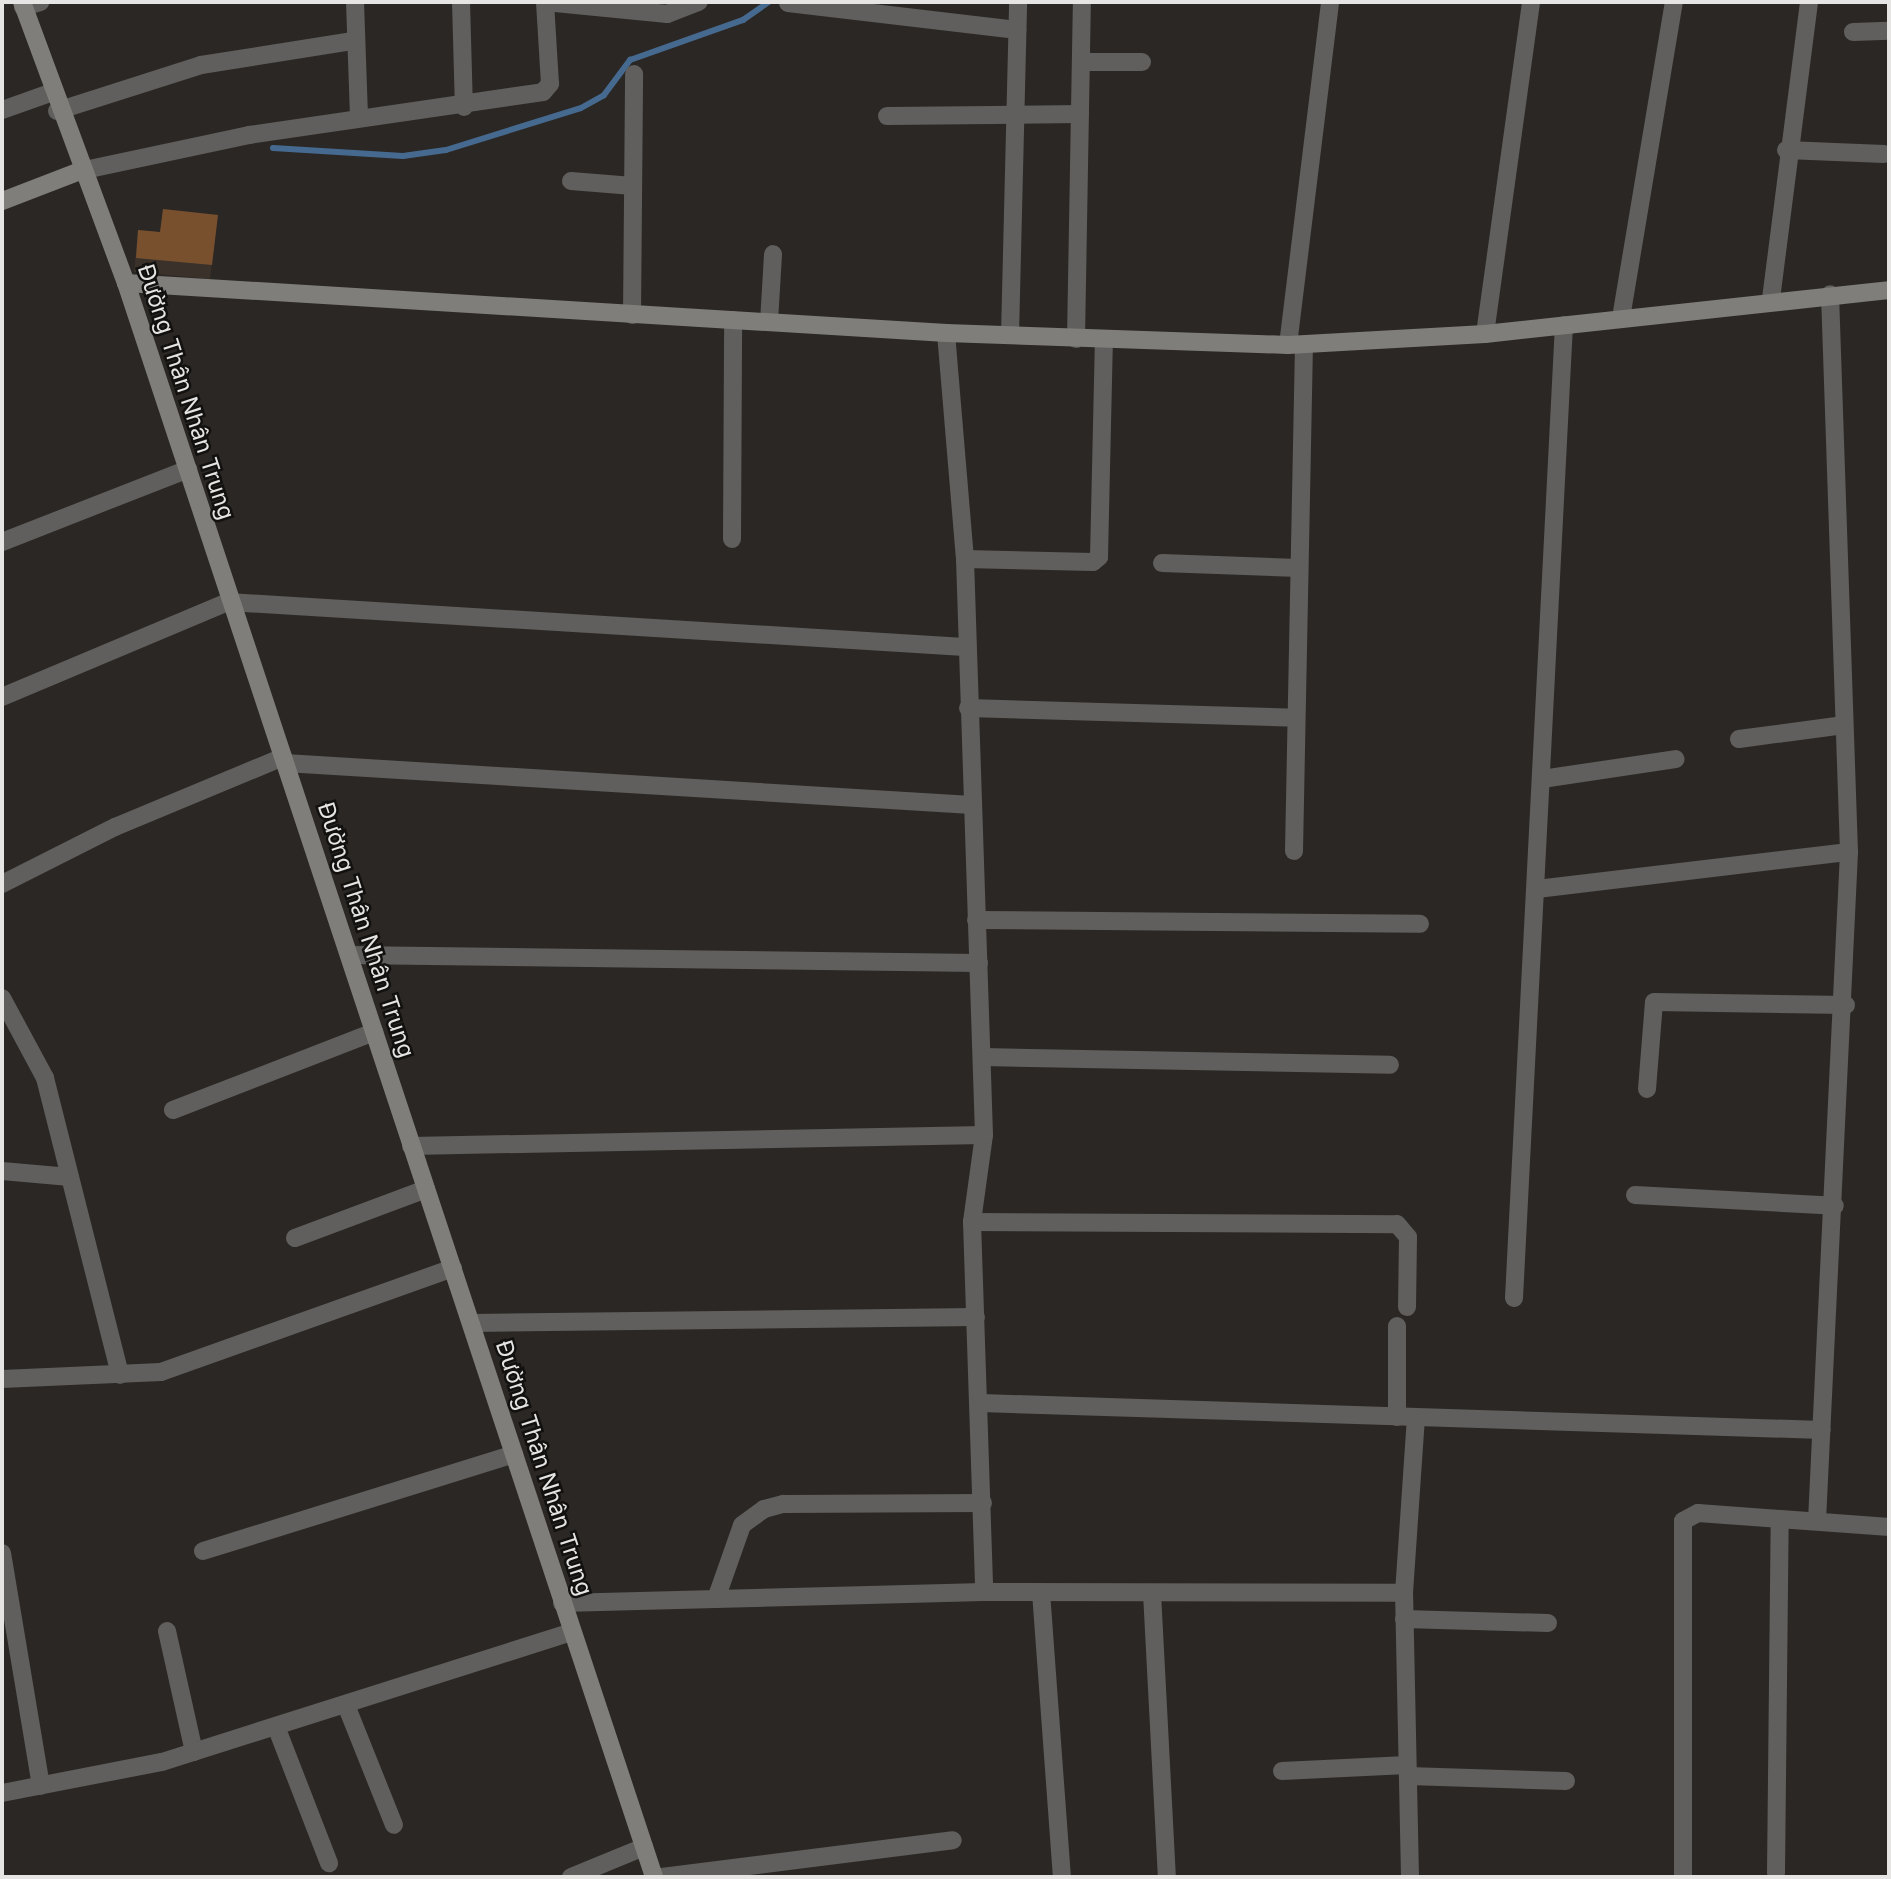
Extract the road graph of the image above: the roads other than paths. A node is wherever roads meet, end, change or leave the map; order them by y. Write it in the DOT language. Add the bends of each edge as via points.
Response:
graph roads {
  1 [pos="355,2"];
  2 [pos="461,2"];
  3 [pos="699,2"];
  4 [pos="1018,2"];
  5 [pos="1082,2"];
  6 [pos="1330,2"];
  7 [pos="1531,2"];
  8 [pos="1674,2"];
  9 [pos="1809,2"];
  10 [pos="28,3"];
  11 [pos="788,4"];
  12 [pos="1017,30"];
  13 [pos="1889,31"];
  14 [pos="1853,32"];
  15 [pos="353,41"];
  16 [pos="1081,62"];
  17 [pos="1142,62"];
  18 [pos="634,74"];
  19 [pos="50,93"];
  20 [pos="464,107"];
  21 [pos="2,110"];
  22 [pos="57,111"];
  23 [pos="1015,113"];
  24 [pos="1080,114"];
  25 [pos="887,116"];
  26 [pos="359,117"];
  27 [pos="1786,150"];
  28 [pos="1884,154"];
  29 [pos="80,171"];
  30 [pos="571,181"];
  31 [pos="633,186"];
  32 [pos="2,201"];
  33 [pos="773,254"];
  34 [pos="126,283"];
  35 [pos="1889,290"];
  36 [pos="1830,294"];
  37 [pos="1771,299"];
  38 [pos="632,315"];
  39 [pos="1620,318"];
  40 [pos="733,320"];
  41 [pos="769,322"];
  42 [pos="1564,325"];
  43 [pos="946,333"];
  44 [pos="1485,334"];
  45 [pos="1010,335"];
  46 [pos="1076,339"];
  47 [pos="1104,340"];
  48 [pos="1296,345"];
  49 [pos="188,469"];
  50 [pos="732,539"];
  51 [pos="2,542"];
  52 [pos="965,559"];
  53 [pos="1162,563"];
  54 [pos="1299,568"];
  55 [pos="228,602"];
  56 [pos="965,647"];
  57 [pos="2,697"];
  58 [pos="968,708"];
  59 [pos="1296,718"];
  60 [pos="1844,725"];
  61 [pos="1739,739"];
  62 [pos="1676,759"];
  63 [pos="284,760"];
  64 [pos="1542,779"];
  65 [pos="972,804"];
  66 [pos="1294,851"];
  67 [pos="1849,852"];
  68 [pos="2,884"];
  69 [pos="1537,889"];
  70 [pos="976,920"];
  71 [pos="1420,924"];
  72 [pos="349,955"];
  73 [pos="979,963"];
  74 [pos="2,998"];
  75 [pos="1846,1005"];
  76 [pos="374,1032"];
  77 [pos="982,1057"];
  78 [pos="1390,1065"];
  79 [pos="1647,1088"];
  80 [pos="173,1111"];
  81 [pos="984,1135"];
  82 [pos="411,1146"];
  83 [pos="2,1171"];
  84 [pos="70,1177"];
  85 [pos="426,1189"];
  86 [pos="1635,1195"];
  87 [pos="1835,1206"];
  88 [pos="972,1222"];
  89 [pos="295,1238"];
  90 [pos="453,1268"];
  91 [pos="1514,1298"];
  92 [pos="1407,1307"];
  93 [pos="976,1317"];
  94 [pos="472,1323"];
  95 [pos="1397,1326"];
  96 [pos="120,1376"];
  97 [pos="2,1379"];
  98 [pos="981,1403"];
  99 [pos="1397,1417"];
  100 [pos="1416,1418"];
  101 [pos="1822,1430"];
  102 [pos="514,1454"];
  103 [pos="982,1503"];
  104 [pos="1780,1519"];
  105 [pos="1817,1521"];
  106 [pos="1889,1527"];
  107 [pos="203,1551"];
  108 [pos="2,1553"];
  109 [pos="984,1592"];
  110 [pos="1041,1592"];
  111 [pos="1152,1593"];
  112 [pos="1404,1594"];
  113 [pos="716,1598"];
  114 [pos="562,1603"];
  115 [pos="1404,1619"];
  116 [pos="1548,1623"];
  117 [pos="167,1631"];
  118 [pos="571,1632"];
  119 [pos="346,1705"];
  120 [pos="277,1729"];
  121 [pos="194,1752"];
  122 [pos="1282,1771"];
  123 [pos="1408,1771"];
  124 [pos="1566,1781"];
  125 [pos="41,1786"];
  126 [pos="2,1793"];
  127 [pos="394,1825"];
  128 [pos="953,1840"];
  129 [pos="643,1847"];
  130 [pos="329,1863"];
  131 [pos="1776,1873"];
  132 [pos="571,1877"];
  133 [pos="654,1877"];
  134 [pos="663,1877"];
  135 [pos="1062,1877"];
  136 [pos="1167,1877"];
  137 [pos="1410,1877"];
  138 [pos="1683,1877"];
  1 -- 15 [label="street"];
  2 -- 20 [label="street"];
  3 -- 20 [label="street" via="667,14 545,2 548,89"];
  4 -- 12 [label="street"];
  5 -- 16 [label="street"];
  6 -- 48 [label="street"];
  7 -- 44 [label="street"];
  8 -- 39 [label="street"];
  9 -- 27 [label="street"];
  10 -- 19 [label="street, Đường Thân Nhân Trung"];
  11 -- 12 [label="street"];
  12 -- 23 [label="street"];
  13 -- 14 [label="street"];
  15 -- 22 [label="street" via="201,65"];
  15 -- 26 [label="street"];
  16 -- 17 [label="street"];
  16 -- 24 [label="street"];
  18 -- 31 [label="street"];
  19 -- 21 [label="street"];
  19 -- 22 [label="street, Đường Thân Nhân Trung"];
  20 -- 26 [label="street"];
  22 -- 29 [label="street, Đường Thân Nhân Trung"];
  23 -- 24 [label="street"];
  23 -- 25 [label="street"];
  23 -- 45 [label="street"];
  24 -- 46 [label="street"];
  26 -- 29 [label="street"];
  27 -- 28 [label="street"];
  27 -- 37 [label="street"];
  29 -- 32 [label="street"];
  29 -- 34 [label="street, Đường Thân Nhân Trung"];
  30 -- 31 [label="street"];
  31 -- 38 [label="street"];
  33 -- 41 [label="street"];
  34 -- 38 [label="street"];
  34 -- 49 [label="street, Đường Thân Nhân Trung"];
  35 -- 36 [label="street"];
  36 -- 37 [label="street"];
  36 -- 60 [label="street"];
  37 -- 39 [label="street"];
  38 -- 40 [label="street"];
  39 -- 42 [label="street"];
  40 -- 41 [label="street"];
  40 -- 50 [label="street"];
  41 -- 43 [label="street"];
  42 -- 44 [label="street"];
  42 -- 64 [label="street"];
  43 -- 45 [label="street"];
  43 -- 52 [label="street"];
  44 -- 48 [label="street"];
  45 -- 46 [label="street"];
  46 -- 47 [label="street"];
  47 -- 48 [label="street"];
  47 -- 52 [label="street" via="1099,557 1093,562"];
  48 -- 54 [label="street"];
  49 -- 51 [label="street"];
  49 -- 55 [label="street, Đường Thân Nhân Trung"];
  52 -- 56 [label="street"];
  53 -- 54 [label="street"];
  54 -- 59 [label="street"];
  55 -- 56 [label="street"];
  55 -- 57 [label="street"];
  55 -- 63 [label="street, Đường Thân Nhân Trung"];
  56 -- 58 [label="street"];
  58 -- 59 [label="street"];
  58 -- 65 [label="street"];
  59 -- 66 [label="street"];
  60 -- 61 [label="street"];
  60 -- 67 [label="street"];
  62 -- 64 [label="street"];
  63 -- 65 [label="street"];
  63 -- 68 [label="street" via="116,827"];
  63 -- 72 [label="street, Đường Thân Nhân Trung"];
  64 -- 69 [label="street"];
  65 -- 70 [label="street"];
  67 -- 69 [label="street"];
  67 -- 75 [label="street"];
  69 -- 91 [label="street"];
  70 -- 71 [label="street"];
  70 -- 73 [label="street"];
  72 -- 73 [label="street"];
  72 -- 76 [label="street, Đường Thân Nhân Trung"];
  73 -- 77 [label="street"];
  74 -- 84 [label="street" via="46,1078"];
  75 -- 79 [label="street" via="1654,1002"];
  75 -- 87 [label="street"];
  76 -- 80 [label="street"];
  76 -- 82 [label="street, Đường Thân Nhân Trung"];
  77 -- 78 [label="street"];
  77 -- 81 [label="street"];
  81 -- 82 [label="street"];
  81 -- 88 [label="street"];
  82 -- 85 [label="street, Đường Thân Nhân Trung"];
  83 -- 84 [label="street"];
  84 -- 96 [label="street"];
  85 -- 89 [label="street"];
  85 -- 90 [label="street, Đường Thân Nhân Trung"];
  86 -- 87 [label="street"];
  87 -- 101 [label="street"];
  88 -- 92 [label="street" via="1396,1224 1408,1237"];
  88 -- 93 [label="street"];
  90 -- 94 [label="street, Đường Thân Nhân Trung"];
  90 -- 96 [label="street" via="160,1372"];
  93 -- 94 [label="street"];
  93 -- 98 [label="street"];
  94 -- 102 [label="street, Đường Thân Nhân Trung"];
  95 -- 99 [label="street"];
  96 -- 97 [label="street"];
  98 -- 99 [label="street"];
  98 -- 103 [label="street"];
  99 -- 100 [label="street"];
  100 -- 101 [label="street"];
  100 -- 112 [label="street"];
  101 -- 105 [label="street"];
  102 -- 107 [label="street"];
  102 -- 114 [label="street, Đường Thân Nhân Trung"];
  103 -- 109 [label="street"];
  103 -- 113 [label="street" via="783,1504 764,1509 742,1525"];
  104 -- 105 [label="street"];
  104 -- 131 [label="street"];
  104 -- 138 [label="street" via="1698,1513 1683,1521"];
  105 -- 106 [label="street"];
  108 -- 125 [label="street"];
  109 -- 110 [label="street"];
  109 -- 113 [label="street"];
  110 -- 111 [label="street"];
  110 -- 135 [label="street"];
  111 -- 112 [label="street"];
  111 -- 136 [label="street"];
  112 -- 115 [label="street"];
  113 -- 114 [label="street"];
  114 -- 118 [label="street, Đường Thân Nhân Trung"];
  115 -- 116 [label="street"];
  115 -- 123 [label="street"];
  117 -- 121 [label="street"];
  118 -- 119 [label="street"];
  118 -- 129 [label="street, Đường Thân Nhân Trung"];
  119 -- 120 [label="street"];
  119 -- 127 [label="street"];
  120 -- 121 [label="street"];
  120 -- 130 [label="street"];
  121 -- 125 [label="street"];
  122 -- 123 [label="street"];
  123 -- 124 [label="street"];
  123 -- 137 [label="street"];
  125 -- 126 [label="street"];
  128 -- 134 [label="street"];
  129 -- 132 [label="street"];
  129 -- 133 [label="street, Đường Thân Nhân Trung"];
}
